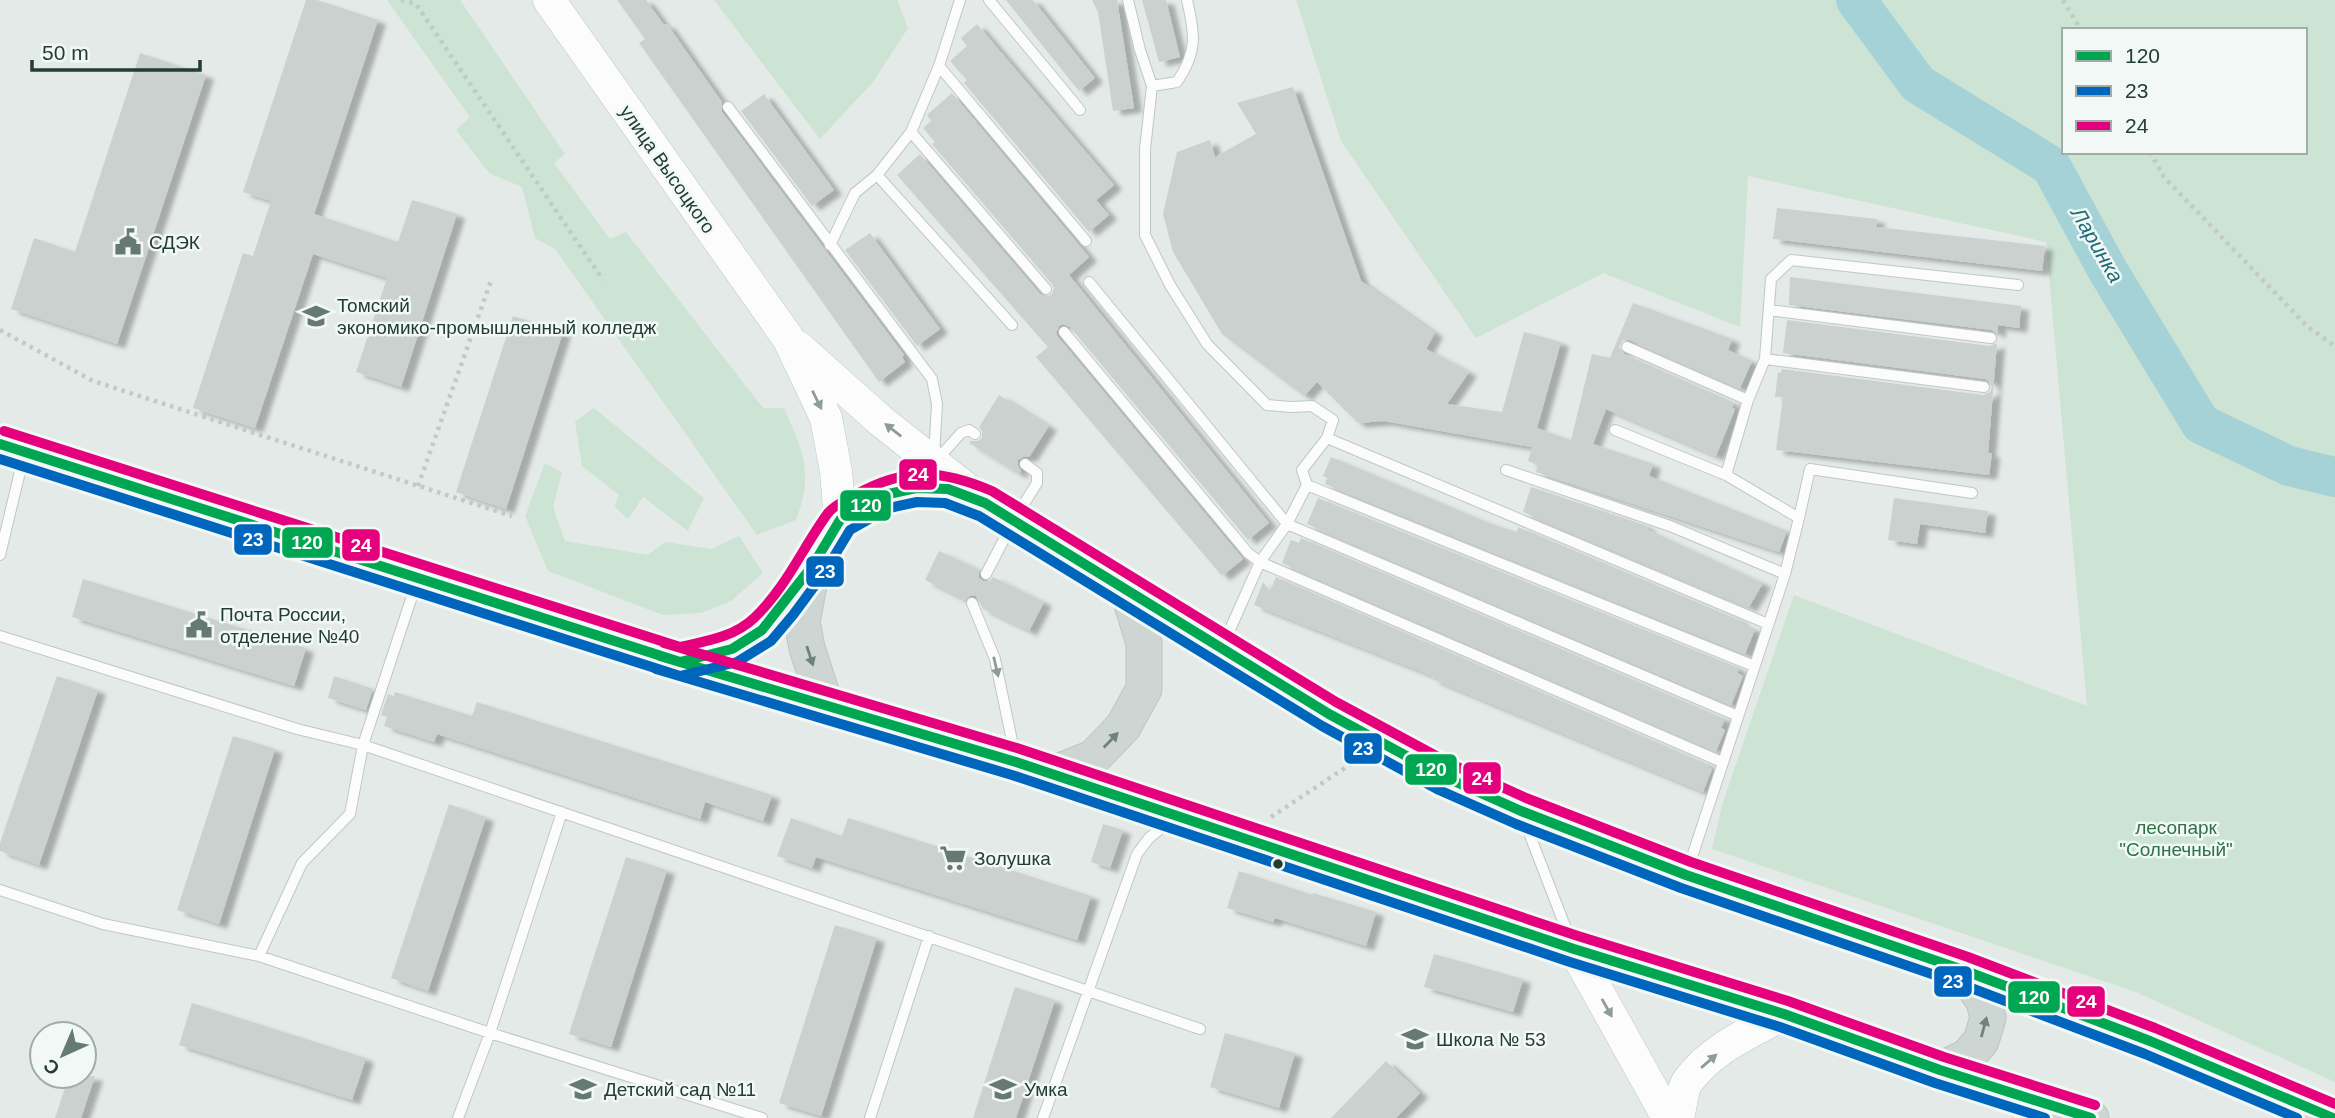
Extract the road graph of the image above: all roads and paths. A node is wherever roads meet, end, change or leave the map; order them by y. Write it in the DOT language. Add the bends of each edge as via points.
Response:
graph roads {
  1 [pos="401,0"];
  2 [pos="549,0"];
  3 [pos="960,0"];
  4 [pos="989,0"];
  5 [pos="1128,0"];
  6 [pos="1187,0"];
  7 [pos="2063,0"];
  8 [pos="2080,28"];
  9 [pos="939,66"];
  10 [pos="1152,86"];
  11 [pos="728,107"];
  12 [pos="1080,110"];
  13 [pos="911,132"];
  14 [pos="2151,154"];
  15 [pos="877,175"];
  16 [pos="1086,241"];
  17 [pos="830,245"];
  18 [pos="603,280"];
  19 [pos="491,281"];
  20 [pos="1089,282"];
  21 [pos="2018,285"];
  22 [pos="1046,289"];
  23 [pos="1769,310"];
  24 [pos="1012,325"];
  25 [pos="0,330"];
  26 [pos="1064,332"];
  27 [pos="788,338"];
  28 [pos="1991,338"];
  29 [pos="2335,346"];
  30 [pos="1627,347"];
  31 [pos="1765,359"];
  32 [pos="1984,387"];
  33 [pos="1748,400"];
  34 [pos="1615,430"];
  35 [pos="975,433"];
  36 [pos="1327,438"];
  37 [pos="12,448"];
  38 [pos="934,463"];
  39 [pos="1025,464"];
  40 [pos="1506,470"];
  41 [pos="1726,475"];
  42 [pos="1307,485"];
  43 [pos="418,486"];
  44 [pos="1972,493"];
  45 [pos="1000,512"];
  46 [pos="512,516"];
  47 [pos="1799,518"];
  48 [pos="840,520"];
  49 [pos="1287,524"];
  50 [pos="0,555"];
  51 [pos="1260,562"];
  52 [pos="813,565"];
  53 [pos="986,574"];
  54 [pos="1785,574"];
  55 [pos="418,578"];
  56 [pos="1128,591"];
  57 [pos="972,604"];
  58 [pos="1768,624"];
  59 [pos="0,636"];
  60 [pos="1221,650"];
  61 [pos="680,662"];
  62 [pos="1754,666"];
  63 [pos="826,707"];
  64 [pos="1738,716"];
  65 [pos="363,745"];
  66 [pos="1358,759"];
  67 [pos="1016,762"];
  68 [pos="1722,762"];
  69 [pos="1053,774"];
  70 [pos="1521,810"];
  71 [pos="562,812"];
  72 [pos="1181,817"];
  73 [pos="1264,822"];
  74 [pos="1686,875"];
  75 [pos="0,890"];
  76 [pos="929,936"];
  77 [pos="1574,949"];
  78 [pos="259,956"];
  79 [pos="1963,970"];
  80 [pos="1088,990"];
  81 [pos="1784,1014"];
  82 [pos="1200,1029"];
  83 [pos="490,1033"];
  84 [pos="1940,1070"];
  85 [pos="458,1118"];
  86 [pos="762,1118"];
  87 [pos="870,1118"];
  88 [pos="1043,1118"];
  89 [pos="1668,1118"];
  90 [pos="1678,1118"];
  91 [pos="2091,1118"];
  92 [pos="2333,1118"];
  1 -- 18 [label="path" via="416,4"];
  2 -- 27 [label="main road, улица Высоцкого"];
  3 -- 9 [label="lane"];
  4 -- 12 [label="lane"];
  5 -- 10 [label="lane"];
  6 -- 10 [label="lane" via="1195,33 1189,65 1177,82"];
  7 -- 8 [label="path"];
  9 -- 13 [label="lane"];
  9 -- 16 [label="lane"];
  10 -- 36 [label="lane" via="1145,149 1145,235 1207,344 1267,405 1312,406 1333,420"];
  11 -- 17 [label="lane"];
  13 -- 15 [label="lane"];
  13 -- 22 [label="lane"];
  14 -- 29 [label="path" via="2164,177 2308,327"];
  15 -- 17 [label="lane" via="855,193"];
  15 -- 24 [label="lane"];
  17 -- 38 [label="lane" via="932,379 937,404"];
  19 -- 43 [label="path"];
  20 -- 49 [label="lane"];
  21 -- 23 [label="lane" via="1791,260 1771,279"];
  23 -- 28 [label="lane"];
  23 -- 31 [label="lane"];
  25 -- 43 [label="path" via="93,381"];
  26 -- 51 [label="lane"];
  38 -- 27 [label="main road, улица Высоцкого, one-way"];
  27 -- 48 [label="main road, улица Высоцкого, one-way" via="826,418"];
  30 -- 33 [label="lane"];
  31 -- 32 [label="lane"];
  31 -- 33 [label="lane"];
  33 -- 41 [label="lane"];
  34 -- 41 [label="lane"];
  35 -- 38 [label="lane" via="961,433"];
  36 -- 42 [label="lane" via="1302,470"];
  36 -- 58 [label="lane"];
  37 -- 50 [label="lane"];
  37 -- 55 [label="main road"];
  38 -- 45 [label="main road, улица Высоцкого"];
  39 -- 45 [label="lane" via="1039,478"];
  40 -- 54 [label="lane" via="1670,526"];
  41 -- 47 [label="lane"];
  42 -- 49 [label="lane"];
  42 -- 62 [label="lane"];
  43 -- 46 [label="path"];
  44 -- 47 [label="lane" via="1810,469"];
  45 -- 48 [label="main road" via="948,489 916,488 884,495"];
  45 -- 53 [label="lane"];
  45 -- 56 [label="main road"];
  47 -- 54 [label="lane"];
  48 -- 52 [label="main road"];
  49 -- 51 [label="lane"];
  49 -- 64 [label="lane"];
  51 -- 60 [label="lane"];
  51 -- 68 [label="lane"];
  52 -- 61 [label="main road" via="762,629 732,649"];
  52 -- 63 [label="main road, one-way" via="802,622"];
  54 -- 58 [label="lane"];
  55 -- 61 [label="main road"];
  55 -- 65 [label="lane"];
  56 -- 60 [label="main road"];
  69 -- 56 [label="main road, one-way" via="1093,758 1123,727 1144,689 1144,643"];
  57 -- 67 [label="lane, one-way" via="995,659"];
  58 -- 62 [label="lane"];
  59 -- 65 [label="lane" via="297,729"];
  60 -- 70 [label="main road" via="1369,738 1445,778"];
  61 -- 63 [label="main road"];
  62 -- 64 [label="lane"];
  63 -- 67 [label="main road"];
  64 -- 68 [label="lane"];
  65 -- 71 [label="lane"];
  65 -- 78 [label="lane" via="350,814 302,863"];
  66 -- 73 [label="path"];
  67 -- 69 [label="main road"];
  68 -- 74 [label="lane"];
  69 -- 72 [label="main road"];
  70 -- 74 [label="main road"];
  70 -- 77 [label="lane"];
  71 -- 76 [label="lane"];
  71 -- 83 [label="lane"];
  72 -- 77 [label="main road"];
  72 -- 80 [label="lane" via="1160,827 1137,854"];
  74 -- 79 [label="main road"];
  75 -- 78 [label="lane" via="103,924"];
  76 -- 80 [label="lane"];
  76 -- 87 [label="lane"];
  77 -- 81 [label="main road"];
  77 -- 89 [label="main road, one-way"];
  78 -- 83 [label="lane"];
  84 -- 79 [label="main road, one-way" via="1967,1057 1980,1041 1988,1018 1984,1001"];
  79 -- 92 [label="main road" via="2150,1041"];
  80 -- 82 [label="lane"];
  80 -- 88 [label="lane"];
  81 -- 84 [label="main road"];
  90 -- 81 [label="main road, one-way" via="1686,1082 1733,1041"];
  83 -- 85 [label="lane"];
  83 -- 86 [label="lane"];
  84 -- 91 [label="main road"];
}
